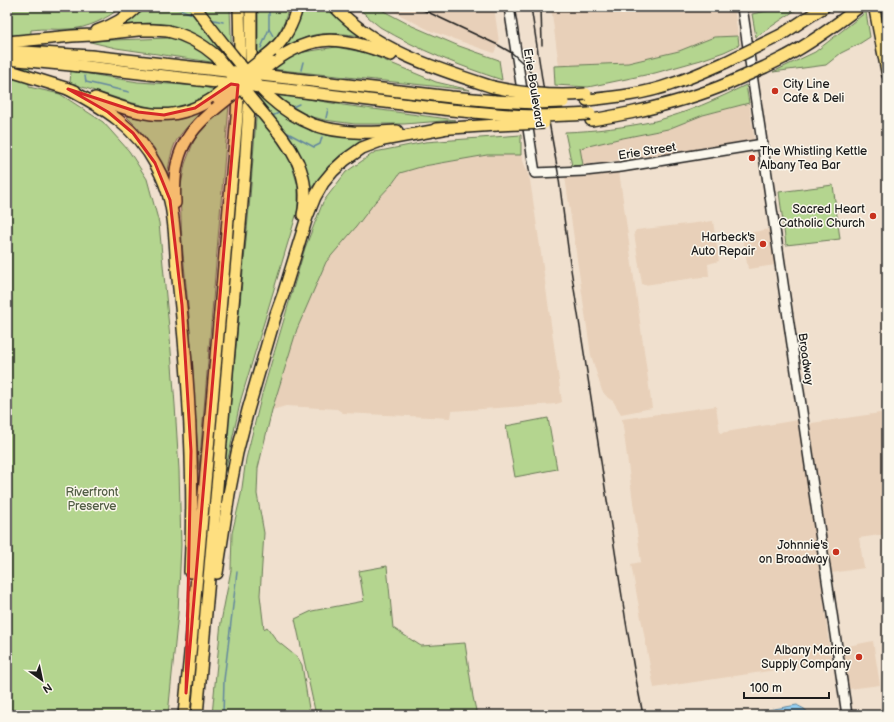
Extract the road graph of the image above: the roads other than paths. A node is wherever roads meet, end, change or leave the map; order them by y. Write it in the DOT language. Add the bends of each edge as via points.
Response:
graph roads {
  1 [pos="137,7"];
  2 [pos="195,7"];
  3 [pos="239,7"];
  4 [pos="251,7"];
  5 [pos="298,7"];
  6 [pos="335,7"];
  7 [pos="509,7"];
  8 [pos="742,7"];
  9 [pos="824,7"];
  10 [pos="859,7"];
  11 [pos="874,7"];
  12 [pos="72,36"];
  13 [pos="7,42"];
  14 [pos="7,51"];
  15 [pos="7,59"];
  16 [pos="71,60"];
  17 [pos="437,68"];
  18 [pos="7,70"];
  19 [pos="887,74"];
  20 [pos="68,90"];
  21 [pos="587,97"];
  22 [pos="590,117"];
  23 [pos="443,129"];
  24 [pos="763,144"];
  25 [pos="534,173"];
  26 [pos="182,305"];
  27 [pos="275,317"];
  28 [pos="186,693"];
  29 [pos="184,715"];
  30 [pos="197,715"];
  31 [pos="202,715"];
  32 [pos="847,715"];
  1 -- 12 [label="highway" via="113,24 97,31"];
  2 -- 23 [label="highway, bridge" via="251,78 274,102 291,114 314,125 340,131"];
  3 -- 28 [label="highway" via="237,116"];
  4 -- 30 [label="highway" via="251,75 246,147"];
  5 -- 20 [label="highway, bridge" via="280,43 215,97 200,106 170,115 144,114"];
  6 -- 17 [label="highway" via="380,43"];
  7 -- 25 [label="street, Erie Boulevard"];
  8 -- 24 [label="street, Broadway"];
  9 -- 21 [label="highway, bridge" via="781,34 722,64 672,84 629,95"];
  10 -- 22 [label="highway, bridge" via="811,42 730,83 652,108 602,119"];
  11 -- 19 [label="main road"];
  12 -- 13 [label="highway"];
  12 -- 27 [label="highway, bridge" via="153,30 168,31 196,41 216,56 292,150 304,184 304,210"];
  14 -- 16 [label="highway"];
  15 -- 16 [label="highway"];
  16 -- 21 [label="highway, bridge" via="199,68 495,101 548,103"];
  16 -- 22 [label="highway, bridge" via="199,80 451,110"];
  17 -- 21 [label="highway, bridge" via="514,92"];
  17 -- 26 [label="highway, bridge" via="409,62 347,41 321,41 303,45 272,63 196,126 180,153 174,183"];
  18 -- 20 [label="highway"];
  20 -- 26 [label="highway" via="94,103 121,122 138,138 155,163 172,207"];
  22 -- 23 [label="highway, bridge" via="567,122"];
  23 -- 27 [label="highway" via="375,142 350,156 333,171 312,203"];
  24 -- 25 [label="street, Erie Street" via="621,167"];
  24 -- 32 [label="street, Broadway"];
  26 -- 28 [label="highway" via="192,471 192,541 185,640"];
  27 -- 31 [label="highway" via="248,410 229,494 217,570"];
  28 -- 29 [label="highway"];
}
